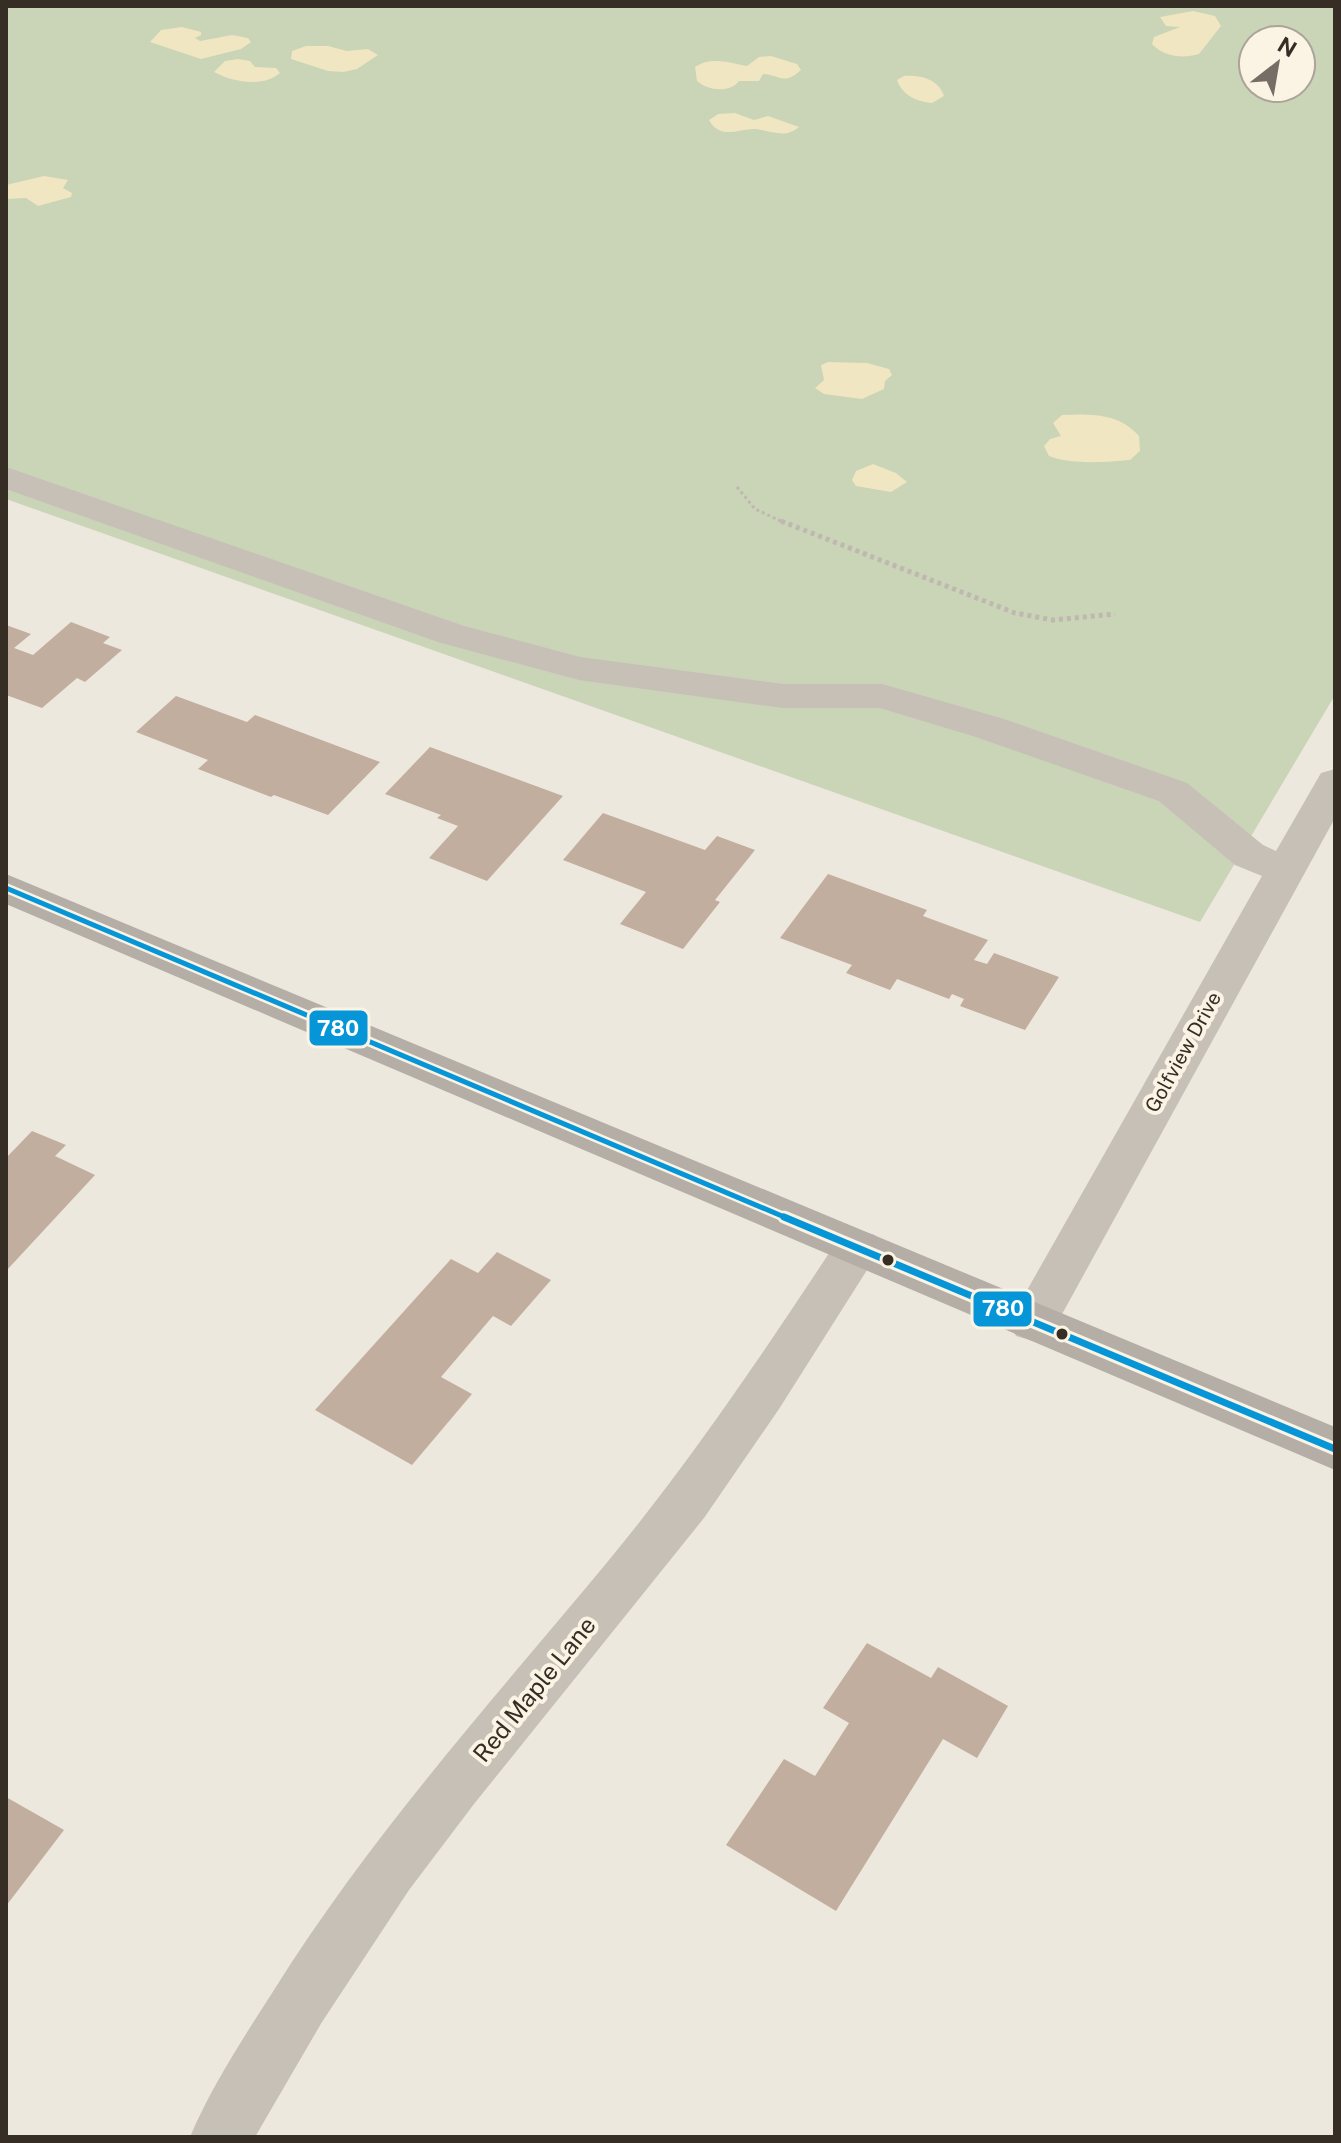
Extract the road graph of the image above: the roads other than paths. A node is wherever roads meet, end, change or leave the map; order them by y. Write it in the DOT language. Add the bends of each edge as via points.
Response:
graph roads {
  1 [pos="6,477"];
  2 [pos="1335,782"];
  3 [pos="1286,870"];
  4 [pos="6,888"];
  5 [pos="858,1248"];
  6 [pos="1033,1322"];
  7 [pos="1335,1449"];
  8 [pos="221,2137"];
  1 -- 3 [label="street" via="451,634 579,668 783,696 882,696 990,728 1173,792 1249,855"];
  2 -- 3 [label="street, Golfview Drive"];
  3 -- 6 [label="street, Golfview Drive"];
  4 -- 5 [label="main road"];
  5 -- 6 [label="main road"];
  5 -- 8 [label="street, Red Maple Lane" via="734,1437 660,1536 381,1881 305,1991"];
  6 -- 7 [label="main road"];
}
